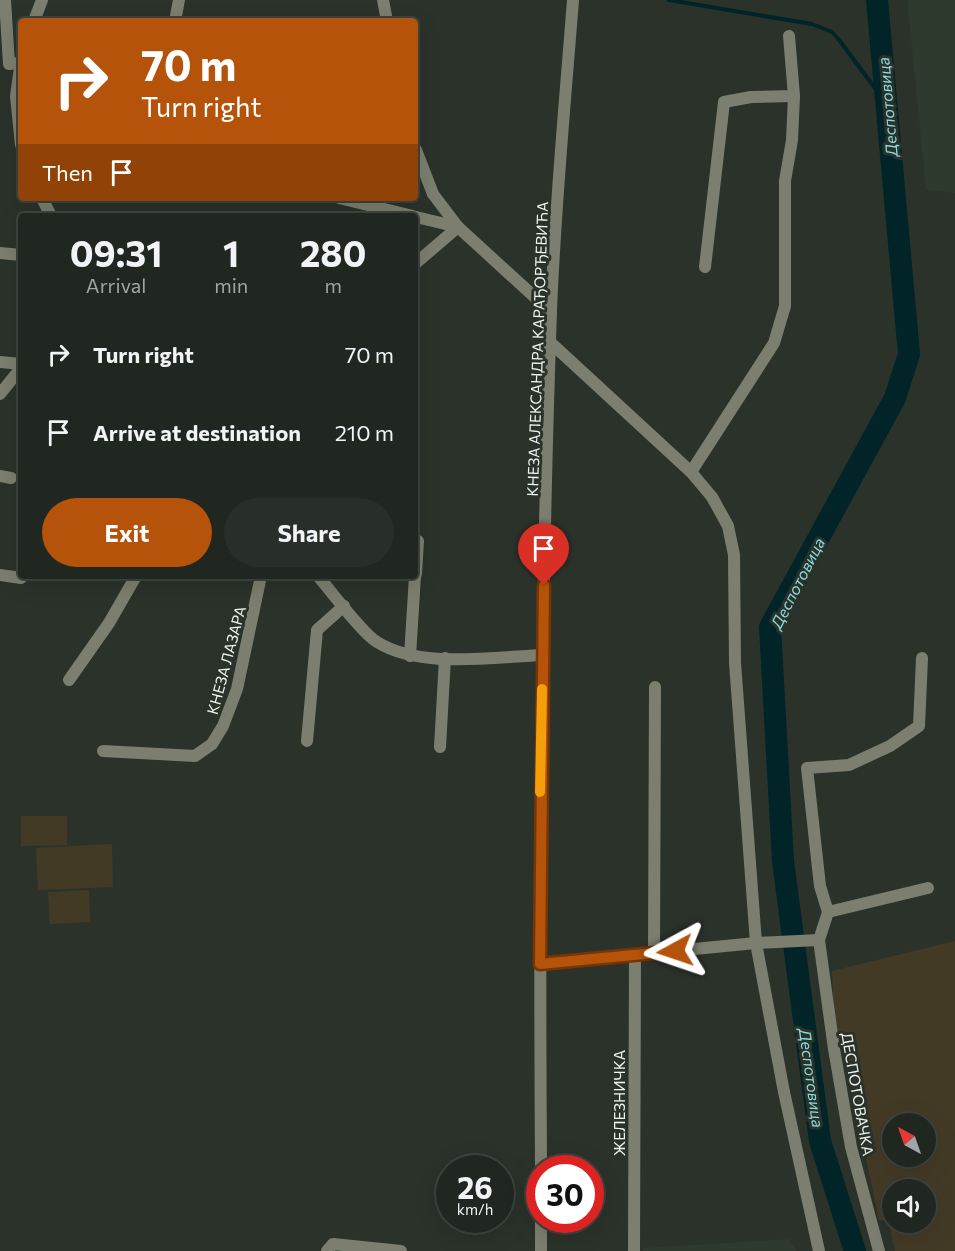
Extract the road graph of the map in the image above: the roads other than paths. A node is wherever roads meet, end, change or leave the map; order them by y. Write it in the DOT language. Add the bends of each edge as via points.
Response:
graph roads {
  1 [pos="5,0"];
  2 [pos="42,0"];
  3 [pos="178,0"];
  4 [pos="383,0"];
  5 [pos="573,1"];
  6 [pos="35,18"];
  7 [pos="175,18"];
  8 [pos="386,18"];
  9 [pos="789,36"];
  10 [pos="14,63"];
  11 [pos="794,96"];
  12 [pos="18,116"];
  13 [pos="418,155"];
  14 [pos="352,201"];
  15 [pos="402,213"];
  16 [pos="418,217"];
  17 [pos="458,227"];
  18 [pos="0,254"];
  19 [pos="18,255"];
  20 [pos="418,261"];
  21 [pos="705,267"];
  22 [pos="551,312"];
  23 [pos="551,343"];
  24 [pos="0,362"];
  25 [pos="18,365"];
  26 [pos="18,370"];
  27 [pos="0,394"];
  28 [pos="691,472"];
  29 [pos="0,575"];
  30 [pos="18,578"];
  31 [pos="134,579"];
  32 [pos="260,579"];
  33 [pos="321,579"];
  34 [pos="415,579"];
  35 [pos="344,606"];
  36 [pos="542,655"];
  37 [pos="410,656"];
  38 [pos="445,658"];
  39 [pos="922,658"];
  40 [pos="69,680"];
  41 [pos="655,687"];
  42 [pos="307,741"];
  43 [pos="440,747"];
  44 [pos="103,752"];
  45 [pos="928,888"];
  46 [pos="828,912"];
  47 [pos="814,940"];
  48 [pos="756,943"];
  49 [pos="654,954"];
  50 [pos="635,955"];
  51 [pos="540,964"];
  52 [pos="541,1155"];
  53 [pos="541,1233"];
  54 [pos="327,1251"];
  55 [pos="401,1251"];
  56 [pos="541,1251"];
  57 [pos="634,1251"];
  58 [pos="819,1251"];
  59 [pos="879,1251"];
  1 -- 10 [label="street"];
  2 -- 6 [label="street"];
  3 -- 7 [label="street"];
  4 -- 8 [label="street"];
  5 -- 22 [label="street, КНЕЗА АЛЕКСАНДРА КАРАЂОРЂЕВИЋА"];
  9 -- 11 [label="street"];
  10 -- 12 [label="street"];
  11 -- 21 [label="street" via="724,102"];
  11 -- 28 [label="street" via="785,181 785,306 781,324 774,343"];
  13 -- 17 [label="street" via="433,194"];
  14 -- 15 [label="street"];
  16 -- 17 [label="street"];
  17 -- 20 [label="street"];
  17 -- 22 [label="street"];
  18 -- 19 [label="street"];
  22 -- 23 [label="street, КНЕЗА АЛЕКСАНДРА КАРАЂОРЂЕВИЋА"];
  23 -- 28 [label="street"];
  23 -- 36 [label="street, КНЕЗА АЛЕКСАНДРА КАРАЂОРЂЕВИЋА"];
  24 -- 25 [label="street"];
  26 -- 27 [label="street"];
  28 -- 48 [label="street" via="712,497 728,526 734,555 735,663"];
  29 -- 30 [label="street"];
  31 -- 40 [label="street"];
  32 -- 44 [label="street, КНЕЗА ЛАЗАРА" via="237,689 213,744 195,756"];
  33 -- 35 [label="street"];
  34 -- 37 [label="street"];
  35 -- 37 [label="street" via="376,642"];
  35 -- 42 [label="street" via="317,630"];
  36 -- 38 [label="street"];
  36 -- 51 [label="street, КНЕЗА АЛЕКСАНДРА КАРАЂОРЂЕВИЋА"];
  37 -- 38 [label="street"];
  38 -- 43 [label="street"];
  39 -- 46 [label="street" via="919,726 890,746 849,765 807,768 820,886"];
  41 -- 49 [label="street"];
  45 -- 46 [label="street"];
  46 -- 47 [label="street"];
  47 -- 48 [label="street"];
  47 -- 59 [label="street, ДЕСПОТОВАЧКА" via="851,1147"];
  48 -- 49 [label="street"];
  48 -- 58 [label="street"];
  49 -- 50 [label="street"];
  50 -- 51 [label="street"];
  50 -- 57 [label="street, ЖЕЛЕЗНИЧКА"];
  51 -- 52 [label="street, КНЕЗА АЛЕКСАНДРА КАРАЂОРЂЕВИЋА"];
  53 -- 56 [label="street"];
  54 -- 55 [label="street" via="333,1244"];
}
